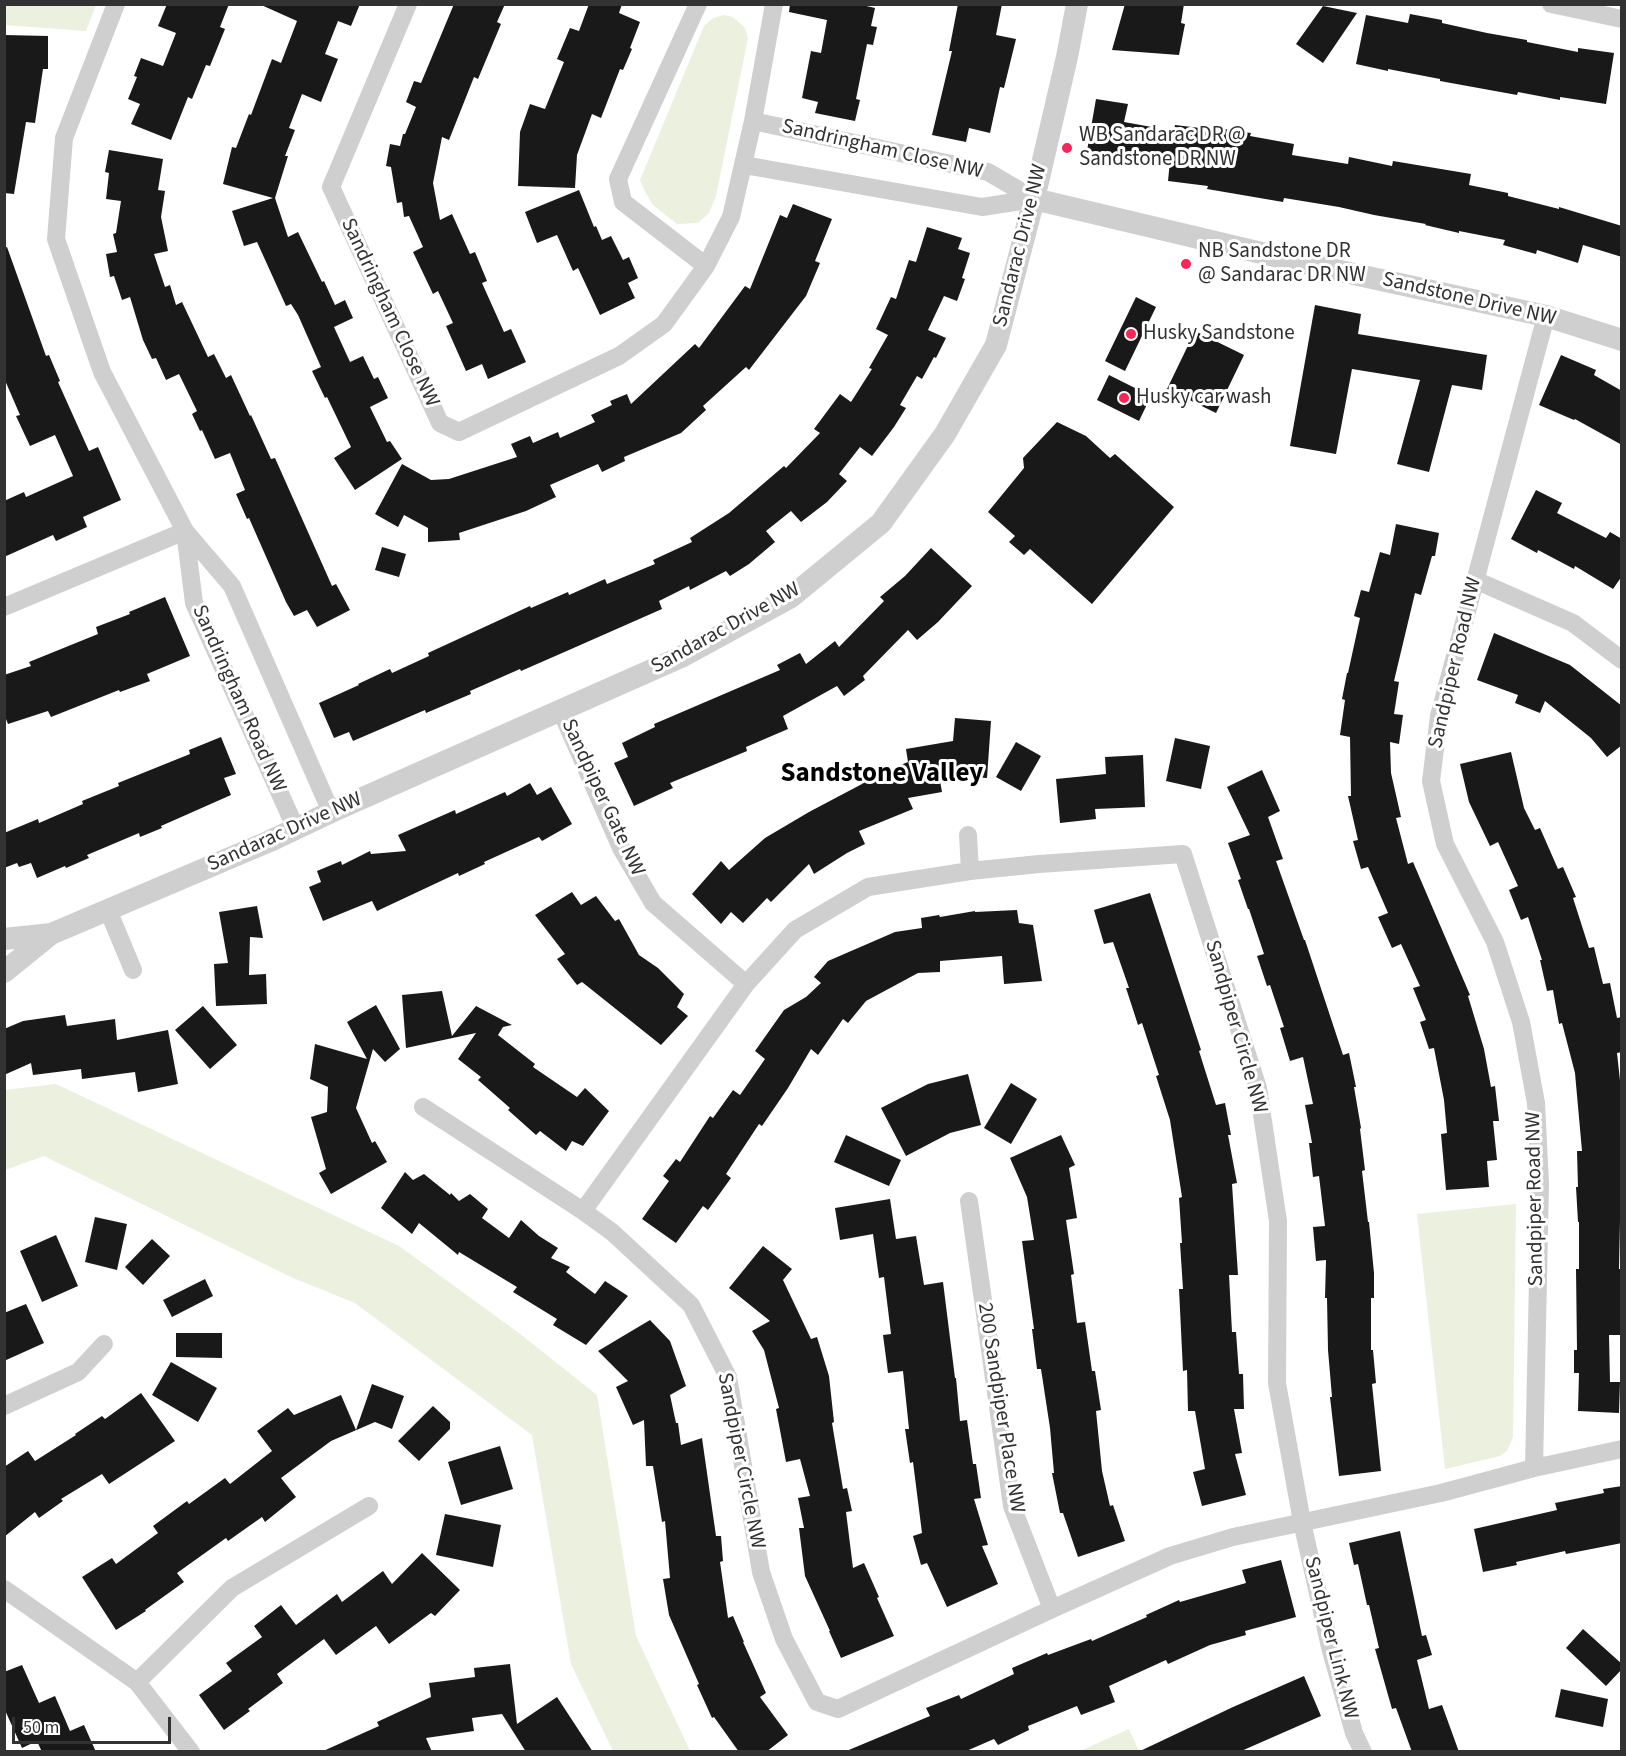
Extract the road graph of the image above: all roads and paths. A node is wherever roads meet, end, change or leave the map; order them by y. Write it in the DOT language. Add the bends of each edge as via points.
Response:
graph roads {
  1 [pos="116,4"];
  2 [pos="408,4"];
  3 [pos="698,4"];
  4 [pos="1077,4"];
  5 [pos="1551,4"];
  6 [pos="770,5"];
  7 [pos="1622,19"];
  8 [pos="753,121"];
  9 [pos="744,165"];
  10 [pos="1034,199"];
  11 [pos="706,266"];
  12 [pos="1546,316"];
  13 [pos="1622,340"];
  14 [pos="185,531"];
  15 [pos="1475,580"];
  16 [pos="4,607"];
  17 [pos="1622,660"];
  18 [pos="561,711"];
  19 [pos="331,812"];
  20 [pos="296,829"];
  21 [pos="968,835"];
  22 [pos="970,870"];
  23 [pos="108,910"];
  24 [pos="51,934"];
  25 [pos="4,939"];
  26 [pos="133,970"];
  27 [pos="4,972"];
  28 [pos="746,984"];
  29 [pos="423,1107"];
  30 [pos="969,1201"];
  31 [pos="583,1211"];
  32 [pos="104,1344"];
  33 [pos="4,1407"];
  34 [pos="1622,1449"];
  35 [pos="1534,1468"];
  36 [pos="369,1506"];
  37 [pos="1302,1522"];
  38 [pos="4,1589"];
  39 [pos="1052,1609"];
  40 [pos="137,1682"];
  41 [pos="191,1752"];
  42 [pos="1363,1752"];
  1 -- 14 [label="street, Sandringham Road NW" via="64,138 56,239 102,372"];
  2 -- 11 [label="street, Sandringham Close NW" via="331,187 440,423 459,432 619,356 664,324"];
  3 -- 11 [label="street" via="618,179 623,202"];
  4 -- 10 [label="street, Sandarac Drive NW"];
  5 -- 7 [label="street"];
  6 -- 8 [label="street, Sandringham Close NW"];
  8 -- 9 [label="street, Sandringham Close NW"];
  8 -- 10 [label="street, Sandringham Close NW" via="988,172"];
  9 -- 10 [label="street, Sandringham Close NW" via="982,207"];
  9 -- 11 [label="street, Sandringham Close NW" via="731,217"];
  10 -- 12 [label="street, Sandstone Drive NW"];
  10 -- 18 [label="street, Sandarac Drive NW" via="996,345 945,434 881,524 791,597 681,657"];
  12 -- 13 [label="street, Sandstone Drive NW"];
  12 -- 15 [label="street, Sandpiper Road NW"];
  14 -- 16 [label="street"];
  14 -- 19 [label="street, Sandringham Road NW" via="232,586"];
  14 -- 20 [label="street, Sandringham Road NW" via="194,603"];
  15 -- 17 [label="street" via="1573,623"];
  15 -- 35 [label="street, Sandpiper Road NW" via="1439,716 1431,781 1445,844 1495,942 1521,1022 1536,1104 1540,1184"];
  18 -- 19 [label="street, Sandarac Drive NW"];
  18 -- 28 [label="street, Sandpiper Gate NW" via="621,848 653,903"];
  19 -- 20 [label="street, Sandarac Drive NW"];
  20 -- 23 [label="street, Sandarac Drive NW"];
  21 -- 22 [label="street"];
  22 -- 28 [label="street, Sandpiper Circle NW" via="868,887 795,930"];
  22 -- 37 [label="street, Sandpiper Circle NW" via="1183,854 1257,1088 1278,1221 1277,1383"];
  23 -- 24 [label="street, Sandarac Drive NW"];
  23 -- 26 [label="street"];
  24 -- 25 [label="street, Sandarac Drive NW"];
  24 -- 27 [label="street, Sandarac Drive NW"];
  28 -- 31 [label="street, Sandpiper Circle NW"];
  29 -- 31 [label="street"];
  30 -- 39 [label="street, 200 Sandpiper Place NW" via="1012,1506"];
  31 -- 39 [label="street, Sandpiper Circle NW" via="612,1232 691,1305 728,1377 760,1572 784,1639 817,1702 838,1708"];
  32 -- 33 [label="street" via="78,1372"];
  34 -- 35 [label="street, Sandpiper Circle NW"];
  35 -- 37 [label="street, Sandpiper Circle NW" via="1442,1493"];
  36 -- 40 [label="street" via="232,1588"];
  37 -- 39 [label="street, Sandpiper Circle NW" via="1233,1537 1170,1557"];
  37 -- 42 [label="street, Sandpiper Link NW" via="1330,1647"];
  38 -- 40 [label="street"];
  40 -- 41 [label="street"];
}
